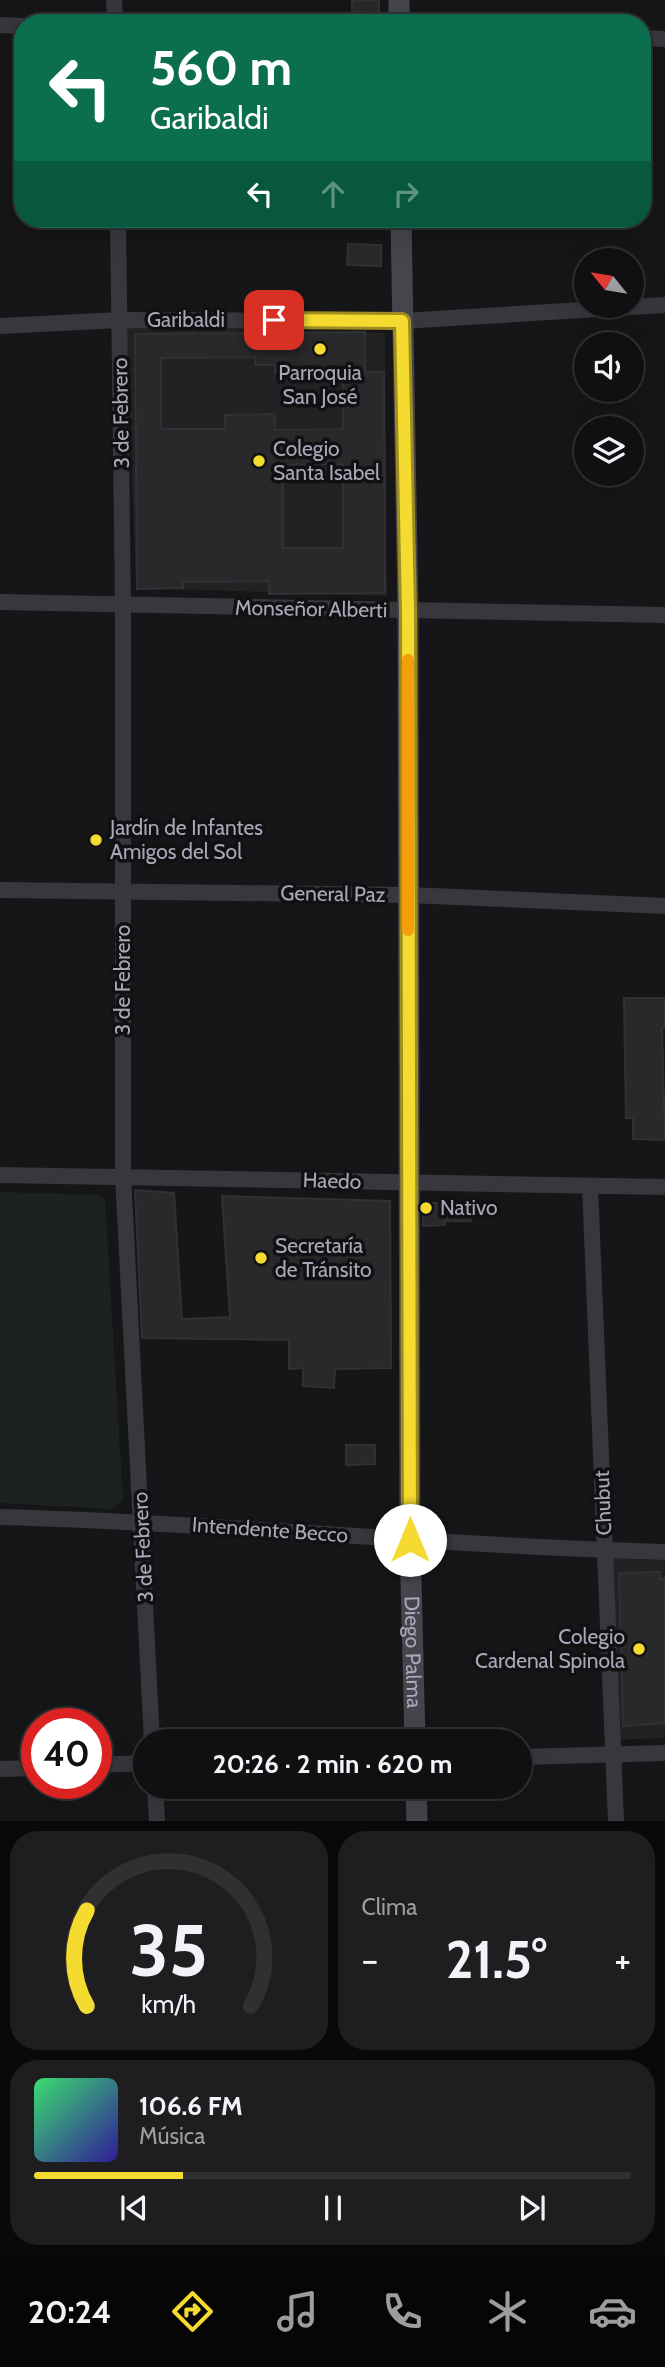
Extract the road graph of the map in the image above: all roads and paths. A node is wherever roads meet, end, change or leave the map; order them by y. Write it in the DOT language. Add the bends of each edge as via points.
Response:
graph roads {
  1 [pos="118,228"];
  2 [pos="401,228"];
  3 [pos="665,305"];
  4 [pos="120,320"];
  5 [pos="402,321"];
  6 [pos="0,326"];
  7 [pos="0,602"];
  8 [pos="123,606"];
  9 [pos="408,610"];
  10 [pos="665,615"];
  11 [pos="0,890"];
  12 [pos="122,891"];
  13 [pos="408,895"];
  14 [pos="665,906"];
  15 [pos="0,1175"];
  16 [pos="123,1175"];
  17 [pos="408,1184"];
  18 [pos="590,1186"];
  19 [pos="665,1186"];
  20 [pos="0,1517"];
  21 [pos="142,1521"];
  22 [pos="410,1540"];
  23 [pos="605,1550"];
  24 [pos="665,1552"];
  25 [pos="151,1729"];
  26 [pos="415,1729"];
  27 [pos="665,1753"];
  28 [pos="613,1754"];
  29 [pos="532,1757"];
  30 [pos="133,1763"];
  31 [pos="112,1764"];
  32 [pos="21,1768"];
  33 [pos="0,1769"];
  34 [pos="156,1799"];
  35 [pos="416,1799"];
  36 [pos="157,1821"];
  37 [pos="417,1821"];
  38 [pos="616,1821"];
  1 -- 4 [label="street, 3 de Febrero"];
  2 -- 5 [label="street, Diego Palma"];
  3 -- 5 [label="street, Garibaldi"];
  4 -- 5 [label="street, Garibaldi"];
  4 -- 6 [label="street, Garibaldi"];
  4 -- 8 [label="street, 3 de Febrero"];
  5 -- 9 [label="street, Diego Palma"];
  7 -- 8 [label="street, Monseñor Alberti"];
  8 -- 9 [label="street, Monseñor Alberti"];
  8 -- 12 [label="street, 3 de Febrero"];
  9 -- 10 [label="street, Monseñor Alberti"];
  9 -- 13 [label="street, Diego Palma"];
  11 -- 12 [label="street, General Paz"];
  12 -- 13 [label="street, General Paz"];
  12 -- 16 [label="street, 3 de Febrero"];
  13 -- 14 [label="street, General Paz"];
  13 -- 17 [label="street, Diego Palma"];
  15 -- 16 [label="street, Haedo"];
  16 -- 17 [label="street, Haedo"];
  16 -- 21 [label="street, 3 de Febrero"];
  17 -- 18 [label="street, Haedo"];
  17 -- 22 [label="street, Diego Palma"];
  18 -- 19 [label="street, Haedo"];
  18 -- 23 [label="street, Chubut"];
  20 -- 21 [label="street, Intendente Becco"];
  21 -- 22 [label="street, Intendente Becco"];
  21 -- 25 [label="street, 3 de Febrero"];
  22 -- 23 [label="street, Intendente Becco"];
  22 -- 26 [label="street, Diego Palma"];
  23 -- 24 [label="street, Intendente Becco"];
  23 -- 28 [label="street, Chubut"];
  27 -- 28 [label="street"];
  28 -- 29 [label="street"];
  28 -- 38 [label="street, Chubut"];
  30 -- 31 [label="street"];
  32 -- 33 [label="street"];
  34 -- 36 [label="street"];
  35 -- 37 [label="street"];
}
